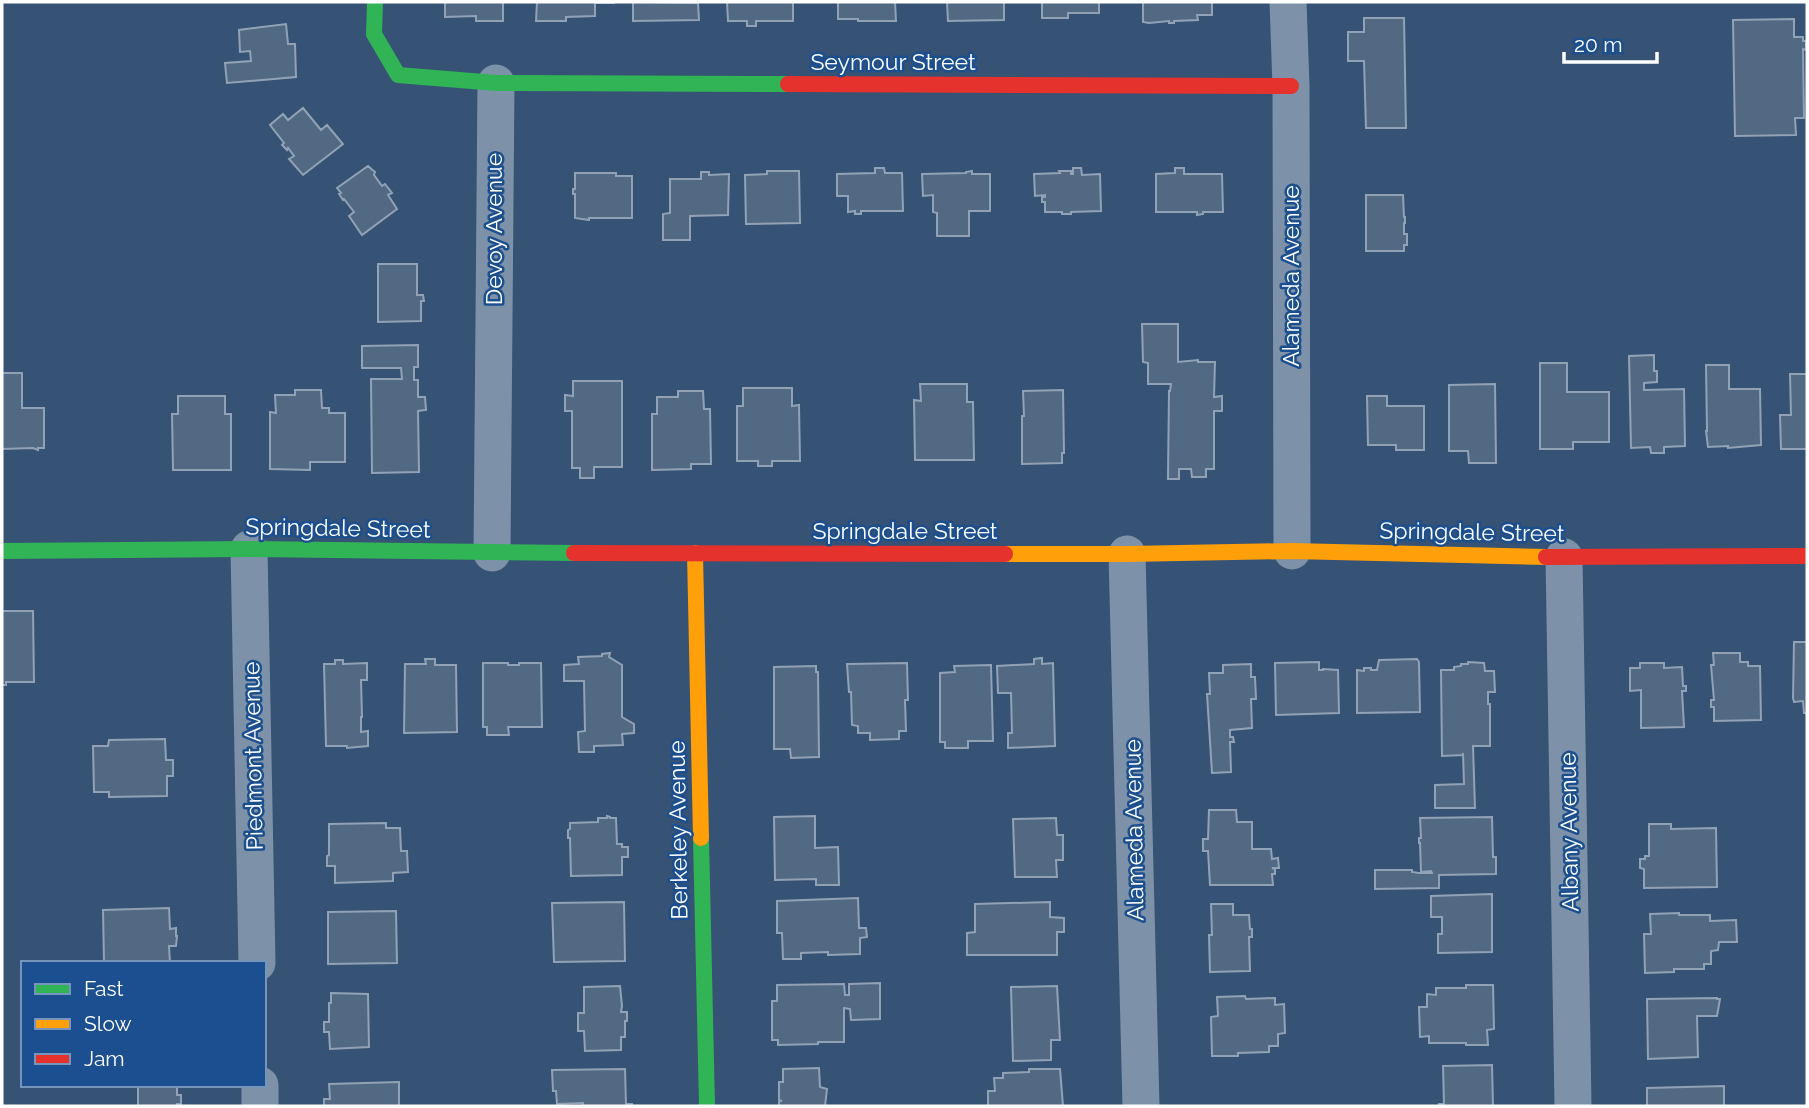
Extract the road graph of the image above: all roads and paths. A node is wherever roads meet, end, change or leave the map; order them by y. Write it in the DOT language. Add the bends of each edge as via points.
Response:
graph roads {
  1 [pos="375,2"];
  2 [pos="1288,2"];
  3 [pos="496,83"];
  4 [pos="1291,86"];
  5 [pos="248,550"];
  6 [pos="2,551"];
  7 [pos="1292,551"];
  8 [pos="492,553"];
  9 [pos="695,553"];
  10 [pos="1128,554"];
  11 [pos="1807,556"];
  12 [pos="1564,557"];
  13 [pos="257,961"];
  14 [pos="260,1087"];
  15 [pos="260,1106"];
  16 [pos="707,1106"];
  17 [pos="1141,1106"];
  18 [pos="1573,1106"];
  1 -- 3 [label="street" via="374,34 398,75"];
  2 -- 4 [label="street, Alameda Avenue"];
  3 -- 4 [label="street, Seymour Street"];
  3 -- 8 [label="street, Devoy Avenue"];
  4 -- 7 [label="street, Alameda Avenue"];
  5 -- 6 [label="street, Springdale Street"];
  5 -- 8 [label="street, Springdale Street"];
  5 -- 13 [label="street, Piedmont Avenue"];
  7 -- 10 [label="street, Springdale Street"];
  7 -- 12 [label="street, Springdale Street"];
  8 -- 9 [label="street, Springdale Street"];
  9 -- 10 [label="street, Springdale Street"];
  9 -- 16 [label="street, Berkeley Avenue"];
  10 -- 17 [label="street, Alameda Avenue"];
  11 -- 12 [label="street, Springdale Street"];
  12 -- 18 [label="street, Albany Avenue"];
  14 -- 15 [label="street"];
}
